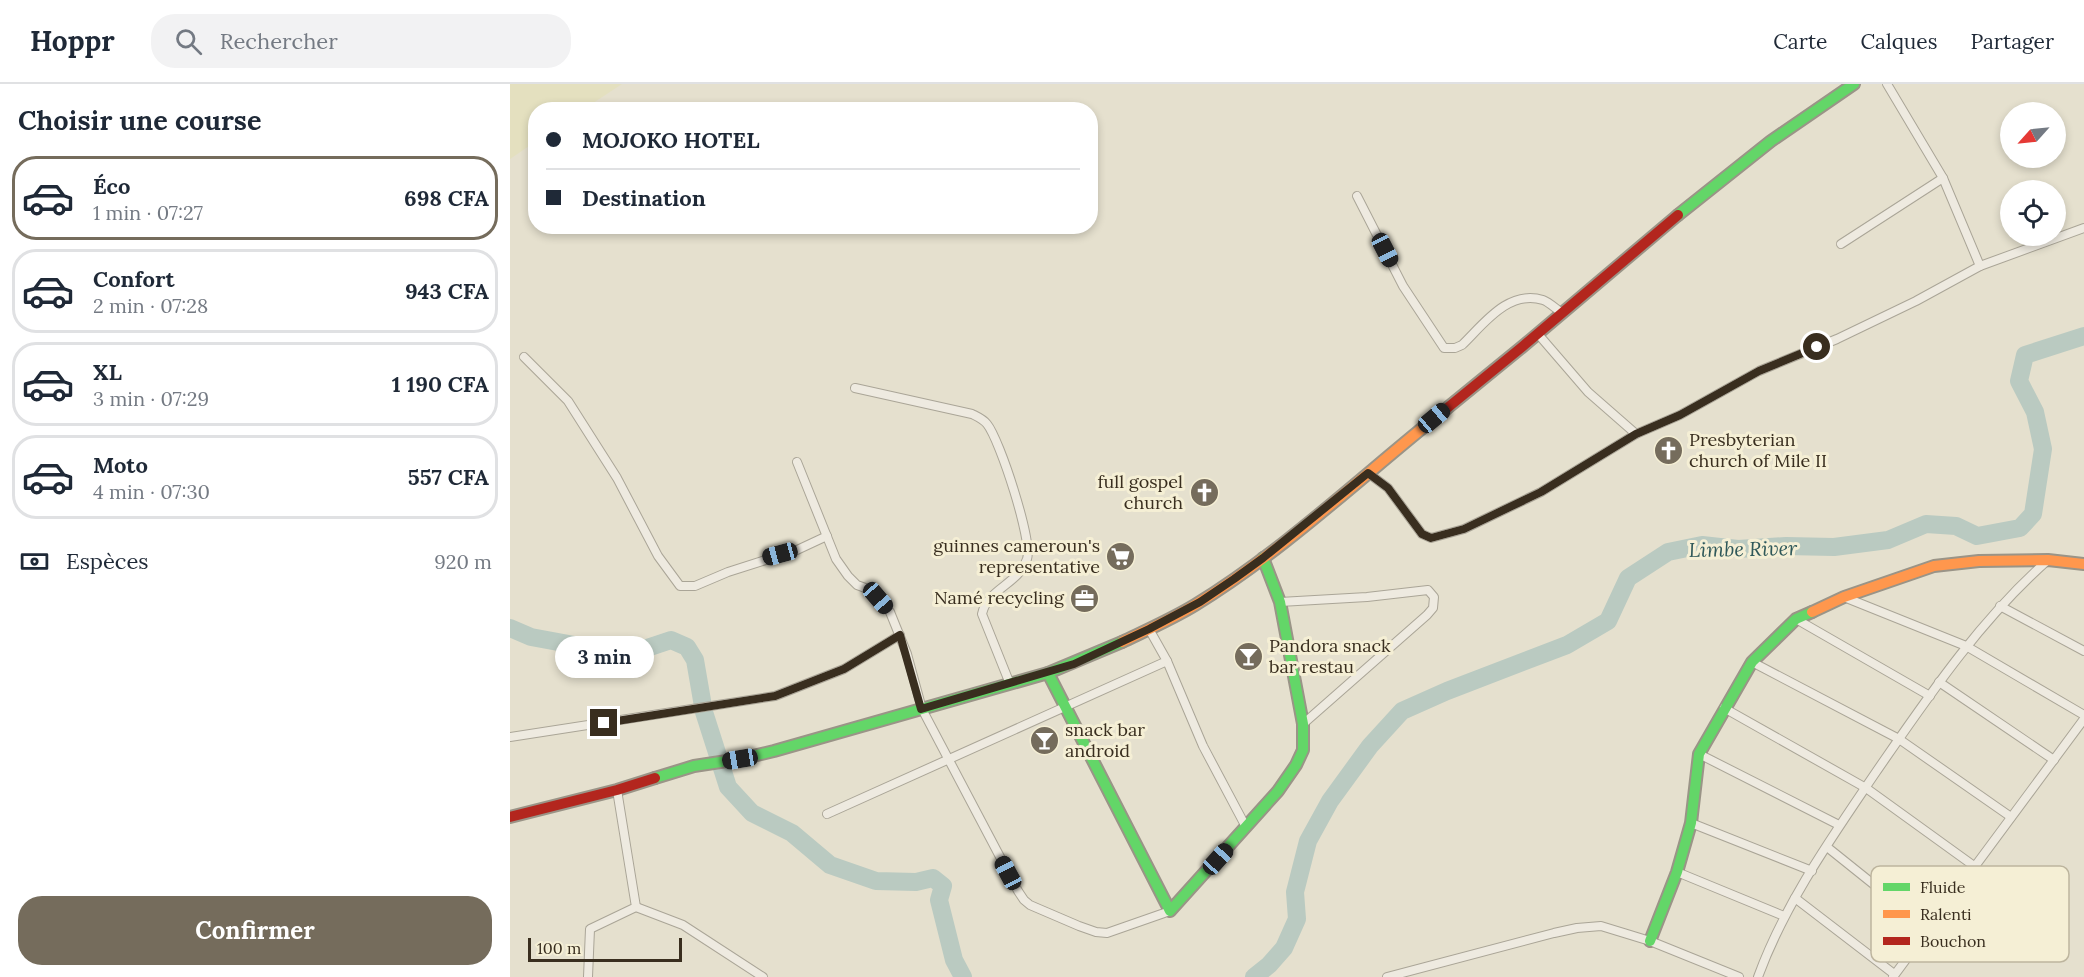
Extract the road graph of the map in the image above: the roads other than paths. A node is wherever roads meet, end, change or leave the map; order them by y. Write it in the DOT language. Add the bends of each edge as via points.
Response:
graph roads {
  1 [pos="1854,84"];
  2 [pos="1887,84"];
  3 [pos="1943,178"];
  4 [pos="1357,196"];
  5 [pos="2084,228"];
  6 [pos="1840,244"];
  7 [pos="1980,266"];
  8 [pos="1562,313"];
  9 [pos="1538,334"];
  10 [pos="524,357"];
  11 [pos="855,388"];
  12 [pos="1636,434"];
  13 [pos="797,462"];
  14 [pos="1368,473"];
  15 [pos="827,536"];
  16 [pos="1263,558"];
  17 [pos="2048,560"];
  18 [pos="2084,564"];
  19 [pos="1844,597"];
  20 [pos="1280,602"];
  21 [pos="2000,606"];
  22 [pos="1796,619"];
  23 [pos="1149,629"];
  24 [pos="900,635"];
  25 [pos="1966,646"];
  26 [pos="2084,651"];
  27 [pos="1167,661"];
  28 [pos="1752,662"];
  29 [pos="1048,673"];
  30 [pos="1940,682"];
  31 [pos="1010,684"];
  32 [pos="1930,696"];
  33 [pos="1065,707"];
  34 [pos="1724,708"];
  35 [pos="921,709"];
  36 [pos="2084,717"];
  37 [pos="1303,724"];
  38 [pos="510,737"];
  39 [pos="1899,739"];
  40 [pos="1699,754"];
  41 [pos="949,760"];
  42 [pos="2054,760"];
  43 [pos="1866,788"];
  44 [pos="617,790"];
  45 [pos="827,814"];
  46 [pos="510,817"];
  47 [pos="2011,817"];
  48 [pos="1691,823"];
  49 [pos="1839,825"];
  50 [pos="1246,827"];
  51 [pos="1827,847"];
  52 [pos="1974,866"];
  53 [pos="1812,871"];
  54 [pos="1677,872"];
  55 [pos="1871,882"];
  56 [pos="1795,897"];
  57 [pos="636,907"];
  58 [pos="1170,911"];
  59 [pos="1784,916"];
  60 [pos="1650,941"];
  61 [pos="1871,958"];
  62 [pos="1876,962"];
  63 [pos="1904,962"];
  64 [pos="1894,976"];
  65 [pos="588,977"];
  66 [pos="763,977"];
  67 [pos="1387,977"];
  68 [pos="1739,977"];
  69 [pos="1758,977"];
  1 -- 8 [label="main road" via="1766,145"];
  2 -- 3 [label="street"];
  3 -- 6 [label="street"];
  3 -- 7 [label="street"];
  4 -- 8 [label="street" via="1403,286 1444,348 1461,345 1502,307 1523,298 1545,300"];
  5 -- 7 [label="street"];
  7 -- 12 [label="street" via="1916,301 1759,371 1680,415"];
  8 -- 9 [label="main road"];
  9 -- 12 [label="street" via="1588,392"];
  9 -- 14 [label="main road"];
  10 -- 15 [label="street" via="568,401 617,478 658,556 680,586 695,586"];
  11 -- 31 [label="street" via="972,414 982,419 994,436 1028,544 1028,558 1017,577 983,606 982,614"];
  12 -- 14 [label="street" via="1541,492 1441,537 1422,534 1388,488"];
  13 -- 15 [label="street"];
  14 -- 16 [label="main road"];
  15 -- 24 [label="street" via="848,576 878,598 890,612"];
  16 -- 20 [label="main road"];
  16 -- 23 [label="main road" via="1200,602"];
  17 -- 18 [label="main road"];
  17 -- 19 [label="main road" via="1934,566"];
  17 -- 21 [label="street"];
  19 -- 22 [label="main road"];
  19 -- 25 [label="street"];
  20 -- 37 [label="main road"];
  20 -- 37 [label="street" via="1418,590 1428,590 1434,597 1433,608 1426,615"];
  21 -- 25 [label="street"];
  21 -- 26 [label="street"];
  22 -- 28 [label="main road"];
  22 -- 32 [label="street"];
  23 -- 27 [label="street"];
  23 -- 29 [label="main road"];
  24 -- 35 [label="street"];
  24 -- 38 [label="street" via="844,669 775,696"];
  25 -- 30 [label="street"];
  25 -- 36 [label="street"];
  27 -- 33 [label="street"];
  27 -- 50 [label="street" via="1203,746"];
  28 -- 34 [label="main road"];
  28 -- 39 [label="street"];
  29 -- 31 [label="main road"];
  29 -- 33 [label="main road"];
  30 -- 32 [label="street"];
  30 -- 42 [label="street"];
  31 -- 35 [label="main road"];
  32 -- 39 [label="street"];
  33 -- 41 [label="street"];
  33 -- 58 [label="main road"];
  34 -- 40 [label="main road"];
  34 -- 43 [label="street"];
  35 -- 41 [label="street"];
  35 -- 44 [label="main road" via="740,759 694,766"];
  36 -- 42 [label="street"];
  37 -- 50 [label="main road" via="1303,750 1296,765"];
  39 -- 43 [label="street"];
  39 -- 47 [label="street"];
  40 -- 48 [label="main road"];
  40 -- 49 [label="street"];
  41 -- 45 [label="street"];
  41 -- 58 [label="street" via="1018,891 1030,905 1107,933"];
  42 -- 47 [label="street"];
  43 -- 49 [label="street"];
  43 -- 52 [label="street"];
  44 -- 46 [label="main road"];
  44 -- 57 [label="street"];
  47 -- 52 [label="street"];
  48 -- 53 [label="street"];
  48 -- 54 [label="main road"];
  49 -- 51 [label="street"];
  50 -- 58 [label="main road"];
  51 -- 53 [label="street"];
  51 -- 55 [label="street"];
  53 -- 56 [label="street"];
  54 -- 59 [label="street"];
  54 -- 60 [label="main road"];
  56 -- 59 [label="street"];
  56 -- 61 [label="street"];
  57 -- 65 [label="street" via="591,929"];
  57 -- 66 [label="street" via="683,925"];
  59 -- 69 [label="street"];
  60 -- 67 [label="street" via="1601,926 1577,928"];
  60 -- 68 [label="street"];
  62 -- 64 [label="street"];
  63 -- 64 [label="street"];
}
